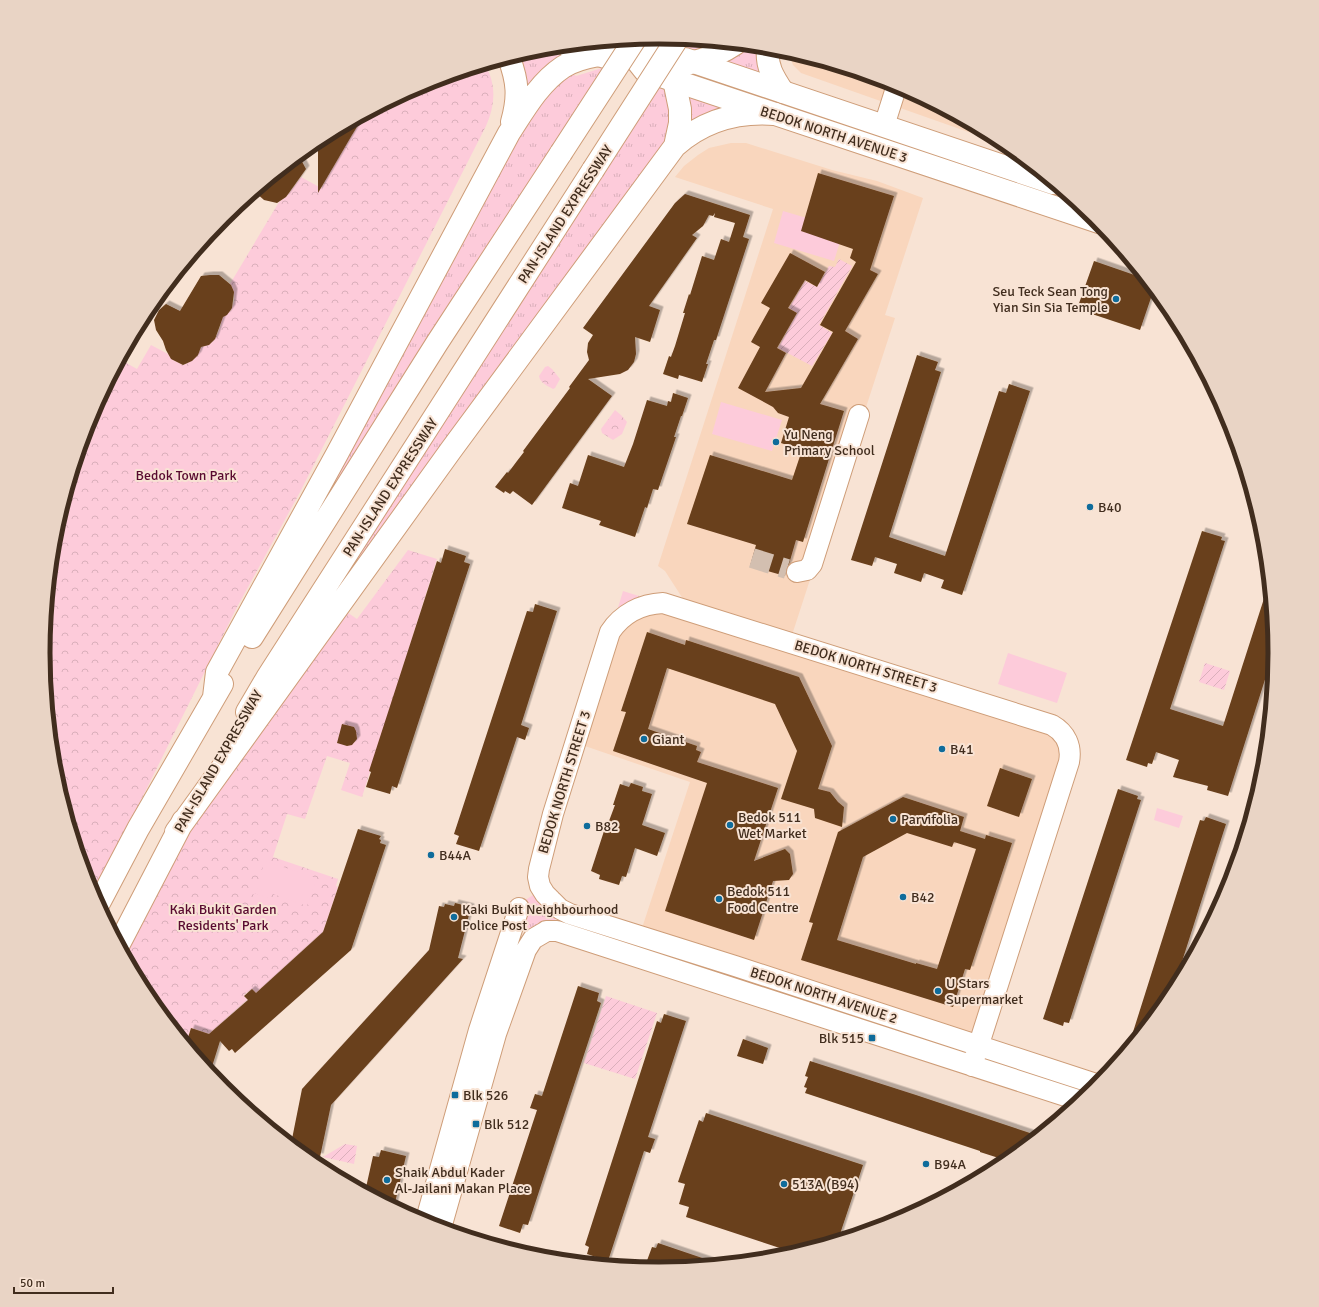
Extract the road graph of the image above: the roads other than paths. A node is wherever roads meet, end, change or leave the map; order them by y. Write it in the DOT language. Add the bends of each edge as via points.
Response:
graph roads {
  1 [pos="674,44"];
  2 [pos="624,45"];
  3 [pos="628,45"];
  4 [pos="630,45"];
  5 [pos="636,45"];
  6 [pos="728,48"];
  7 [pos="579,49"];
  8 [pos="656,49"];
  9 [pos="768,54"];
  10 [pos="600,55"];
  11 [pos="511,63"];
  12 [pos="696,63"];
  13 [pos="645,71"];
  14 [pos="672,74"];
  15 [pos="895,91"];
  16 [pos="783,92"];
  17 [pos="774,114"];
  18 [pos="884,126"];
  19 [pos="509,133"];
  20 [pos="675,146"];
  21 [pos="1042,179"];
  22 [pos="1084,217"];
  23 [pos="859,415"];
  24 [pos="797,572"];
  25 [pos="214,697"];
  26 [pos="176,832"];
  27 [pos="101,898"];
  28 [pos="551,901"];
  29 [pos="519,908"];
  30 [pos="545,931"];
  31 [pos="122,939"];
  32 [pos="979,1046"];
  33 [pos="972,1066"];
  34 [pos="1091,1083"];
  35 [pos="1075,1099"];
  36 [pos="426,1217"];
  37 [pos="442,1223"];
  1 -- 26 [label="main road, PAN-ISLAND EXPRESSWAY, bridge" via="267,678"];
  2 -- 10 [label="main road"];
  3 -- 25 [label="main road, bridge" via="561,154 437,343"];
  4 -- 13 [label="main road"];
  5 -- 8 [label="main road"];
  6 -- 12 [label="main road"];
  7 -- 10 [label="main road, BEDOK NORTH AVENUE 3"];
  8 -- 12 [label="main road, BEDOK NORTH AVENUE 3"];
  8 -- 14 [label="main road"];
  9 -- 16 [label="main road" via="769,67"];
  10 -- 13 [label="main road, BEDOK NORTH AVENUE 3"];
  10 -- 19 [label="main road" via="575,61 553,75 536,93"];
  11 -- 19 [label="main road" via="518,90"];
  12 -- 14 [label="main road"];
  12 -- 16 [label="main road, BEDOK NORTH AVENUE 3"];
  13 -- 14 [label="main road, BEDOK NORTH AVENUE 3"];
  14 -- 17 [label="main road, BEDOK NORTH AVENUE 3"];
  14 -- 20 [label="main road" via="680,109"];
  15 -- 18 [label="street"];
  16 -- 18 [label="main road, BEDOK NORTH AVENUE 3"];
  17 -- 20 [label="main road" via="746,114 714,122 694,130"];
  17 -- 22 [label="main road, BEDOK NORTH AVENUE 3"];
  18 -- 21 [label="main road, BEDOK NORTH AVENUE 3"];
  19 -- 25 [label="main road" via="217,672"];
  20 -- 26 [label="main road" via="451,450"];
  23 -- 24 [label="street" via="812,564 806,571"];
  25 -- 27 [label="main road"];
  26 -- 31 [label="main road, PAN-ISLAND EXPRESSWAY"];
  28 -- 29 [label="street" via="543,896 533,895"];
  28 -- 30 [label="street" via="556,909 556,917 552,926"];
  28 -- 32 [label="street, BEDOK NORTH AVENUE 2" via="570,914"];
  28 -- 32 [label="street, BEDOK NORTH STREET 3" via="542,890 538,877 553,814 610,632 623,617 639,608 663,603 1034,718 1061,731 1067,740 1070,757"];
  29 -- 30 [label="street" via="519,919 523,927 533,932"];
  29 -- 36 [label="street" via="479,1030"];
  30 -- 33 [label="street, BEDOK NORTH AVENUE 2" via="557,931"];
  30 -- 37 [label="street" via="529,943 516,974 496,1034"];
  32 -- 33 [label="street, BEDOK NORTH STREET 3"];
  32 -- 34 [label="street, BEDOK NORTH AVENUE 2"];
  33 -- 35 [label="street, BEDOK NORTH AVENUE 2"];
}
